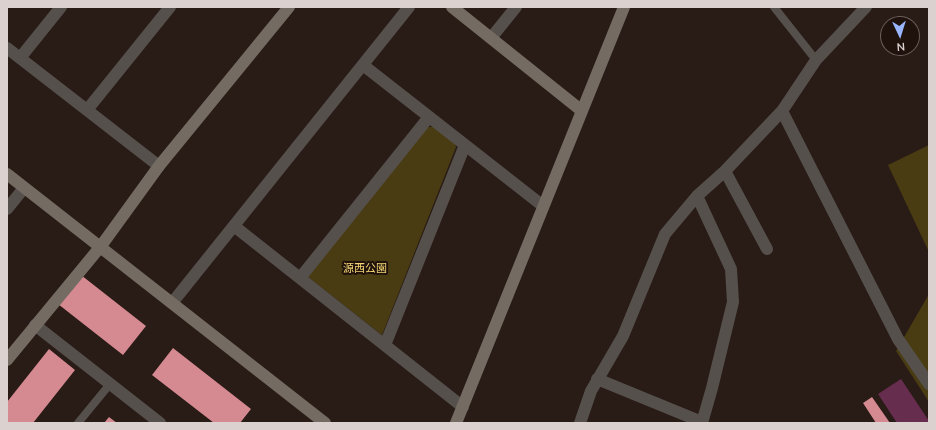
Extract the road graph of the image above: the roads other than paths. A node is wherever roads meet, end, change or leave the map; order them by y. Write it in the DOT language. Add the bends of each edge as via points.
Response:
graph roads {
  1 [pos="61,7"];
  2 [pos="170,7"];
  3 [pos="289,7"];
  4 [pos="409,7"];
  5 [pos="452,7"];
  6 [pos="516,7"];
  7 [pos="624,7"];
  8 [pos="774,7"];
  9 [pos="866,7"];
  10 [pos="491,38"];
  11 [pos="7,48"];
  12 [pos="20,58"];
  13 [pos="816,60"];
  14 [pos="363,65"];
  15 [pos="87,110"];
  16 [pos="582,111"];
  17 [pos="782,111"];
  18 [pos="429,117"];
  19 [pos="465,145"];
  20 [pos="159,166"];
  21 [pos="725,171"];
  22 [pos="7,174"];
  23 [pos="24,188"];
  24 [pos="697,196"];
  25 [pos="543,206"];
  26 [pos="7,210"];
  27 [pos="234,226"];
  28 [pos="101,246"];
  29 [pos="767,249"];
  30 [pos="300,278"];
  31 [pos="172,303"];
  32 [pos="35,325"];
  33 [pos="385,345"];
  34 [pos="7,360"];
  35 [pos="597,379"];
  36 [pos="110,384"];
  37 [pos="929,384"];
  38 [pos="463,407"];
  39 [pos="583,422"];
  40 [pos="78,423"];
  41 [pos="160,423"];
  42 [pos="325,423"];
  43 [pos="456,423"];
  44 [pos="702,423"];
  1 -- 12 [label="street"];
  2 -- 15 [label="street"];
  3 -- 20 [label="street"];
  4 -- 14 [label="street"];
  5 -- 10 [label="street"];
  6 -- 10 [label="street"];
  7 -- 16 [label="street"];
  8 -- 13 [label="lane"];
  9 -- 13 [label="street"];
  10 -- 16 [label="street"];
  11 -- 12 [label="street"];
  12 -- 15 [label="street"];
  13 -- 17 [label="street"];
  14 -- 18 [label="street"];
  14 -- 27 [label="street"];
  15 -- 20 [label="street"];
  16 -- 25 [label="street"];
  17 -- 21 [label="street"];
  17 -- 37 [label="street" via="898,339"];
  18 -- 19 [label="street"];
  18 -- 30 [label="street"];
  19 -- 25 [label="street"];
  19 -- 33 [label="street"];
  20 -- 28 [label="street"];
  21 -- 24 [label="street"];
  21 -- 29 [label="street"];
  22 -- 23 [label="street"];
  23 -- 26 [label="street"];
  23 -- 28 [label="street"];
  24 -- 35 [label="street" via="666,234 623,336"];
  24 -- 44 [label="street" via="731,269 732,302"];
  25 -- 38 [label="street"];
  27 -- 30 [label="street"];
  27 -- 31 [label="street"];
  28 -- 31 [label="street"];
  28 -- 32 [label="street"];
  30 -- 33 [label="street"];
  31 -- 42 [label="street"];
  32 -- 34 [label="street"];
  32 -- 36 [label="street"];
  33 -- 38 [label="street"];
  35 -- 39 [label="street"];
  35 -- 44 [label="street"];
  36 -- 40 [label="lane"];
  36 -- 41 [label="street"];
  38 -- 43 [label="street"];
}
